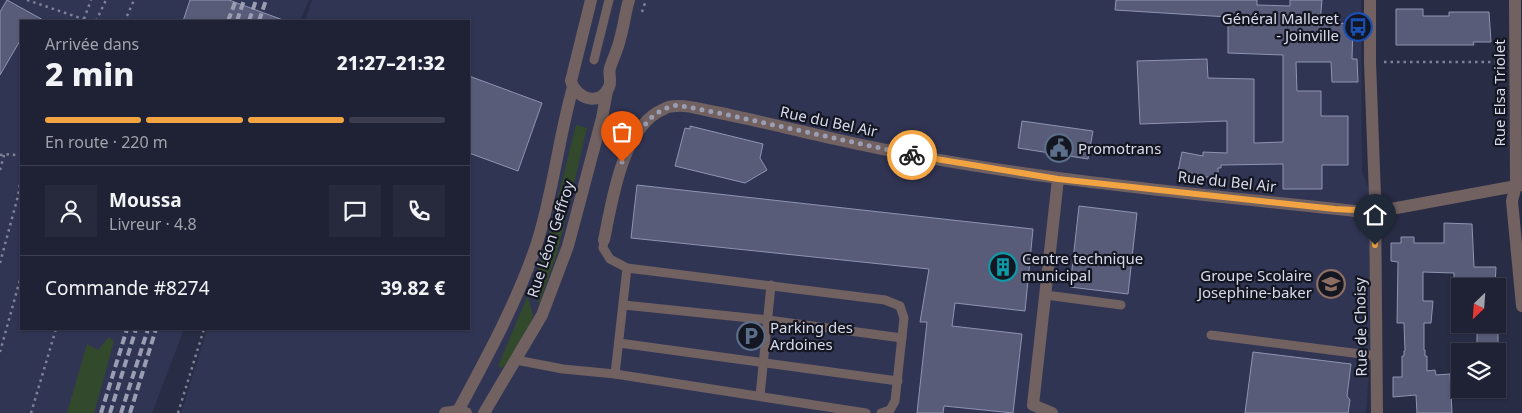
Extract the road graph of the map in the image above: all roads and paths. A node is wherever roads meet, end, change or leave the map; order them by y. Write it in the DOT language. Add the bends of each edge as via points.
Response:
graph roads {
  1 [pos="27,0"];
  2 [pos="91,0"];
  3 [pos="106,0"];
  4 [pos="134,0"];
  5 [pos="591,0"];
  6 [pos="609,0"];
  7 [pos="628,0"];
  8 [pos="1370,0"];
  9 [pos="1515,0"];
  10 [pos="127,16"];
  11 [pos="84,19"];
  12 [pos="96,20"];
  13 [pos="594,60"];
  14 [pos="1370,62"];
  15 [pos="1515,62"];
  16 [pos="573,87"];
  17 [pos="607,91"];
  18 [pos="0,155"];
  19 [pos="4,155"];
  20 [pos="20,157"];
  21 [pos="0,170"];
  22 [pos="1058,179"];
  23 [pos="20,184"];
  24 [pos="1519,185"];
  25 [pos="1374,211"];
  26 [pos="604,240"];
  27 [pos="1519,250"];
  28 [pos="0,263"];
  29 [pos="628,268"];
  30 [pos="20,280"];
  31 [pos="771,285"];
  32 [pos="1046,296"];
  33 [pos="624,304"];
  34 [pos="1121,305"];
  35 [pos="1522,306"];
  36 [pos="768,320"];
  37 [pos="56,330"];
  38 [pos="204,330"];
  39 [pos="1211,334"];
  40 [pos="902,338"];
  41 [pos="619,343"];
  42 [pos="0,352"];
  43 [pos="1377,356"];
  44 [pos="516,360"];
  45 [pos="764,363"];
  46 [pos="615,374"];
  47 [pos="898,380"];
  48 [pos="760,396"];
  49 [pos="462,412"];
  50 [pos="30,413"];
  51 [pos="178,413"];
  52 [pos="445,413"];
  53 [pos="484,413"];
  54 [pos="866,413"];
  55 [pos="881,413"];
  56 [pos="1052,413"];
  57 [pos="1377,413"];
  1 -- 11 [label="path"];
  2 -- 11 [label="path"];
  3 -- 12 [label="path"];
  4 -- 10 [label="path"];
  5 -- 16 [label="street, Rue Léon Geffroy" via="574,69"];
  6 -- 13 [label="lane"];
  7 -- 17 [label="street, Rue Léon Geffroy" via="620,40 609,71"];
  8 -- 14 [label="street, Rue de Choisy"];
  9 -- 15 [label="street, Rue Elsa Triolet"];
  14 -- 15 [label="path"];
  14 -- 25 [label="street, Rue de Choisy"];
  15 -- 24 [label="street, Rue Elsa Triolet"];
  16 -- 17 [label="street" via="579,95 589,99 600,97"];
  16 -- 49 [label="street, Rue Léon Geffroy" via="536,245 506,321"];
  17 -- 44 [label="street, Rue Léon Geffroy" via="568,246 542,315"];
  18 -- 19 [label="path"];
  19 -- 20 [label="path"];
  19 -- 21 [label="path"];
  22 -- 25 [label="street, Rue du Bel Air"];
  22 -- 26 [label="street, Rue du Bel Air" via="916,156 677,105 652,117 632,143 616,182"];
  22 -- 32 [label="street"];
  23 -- 28 [label="path"];
  24 -- 25 [label="street, Rue du Bel Air"];
  24 -- 27 [label="street, Rue Elsa Triolet" via="1512,201"];
  25 -- 43 [label="street, Rue de Choisy"];
  26 -- 29 [label="lane" via="603,248 610,258"];
  27 -- 35 [label="street, Rue Elsa Triolet"];
  29 -- 31 [label="lane"];
  29 -- 33 [label="lane"];
  30 -- 42 [label="path"];
  31 -- 36 [label="lane"];
  31 -- 40 [label="lane" via="885,300 900,306 904,318"];
  32 -- 34 [label="lane"];
  32 -- 56 [label="street" via="1033,405"];
  33 -- 36 [label="lane"];
  33 -- 41 [label="lane"];
  36 -- 40 [label="lane"];
  36 -- 45 [label="lane"];
  37 -- 50 [label="path"];
  38 -- 51 [label="path"];
  39 -- 43 [label="lane"];
  40 -- 47 [label="lane"];
  41 -- 45 [label="lane"];
  41 -- 46 [label="lane"];
  43 -- 57 [label="street, Rue de Choisy"];
  44 -- 46 [label="lane"];
  44 -- 53 [label="street, Rue Léon Geffroy"];
  45 -- 47 [label="lane"];
  45 -- 48 [label="lane"];
  46 -- 48 [label="lane"];
  47 -- 55 [label="lane" via="896,401 890,410"];
  48 -- 54 [label="lane"];
  49 -- 52 [label="street"];
}
